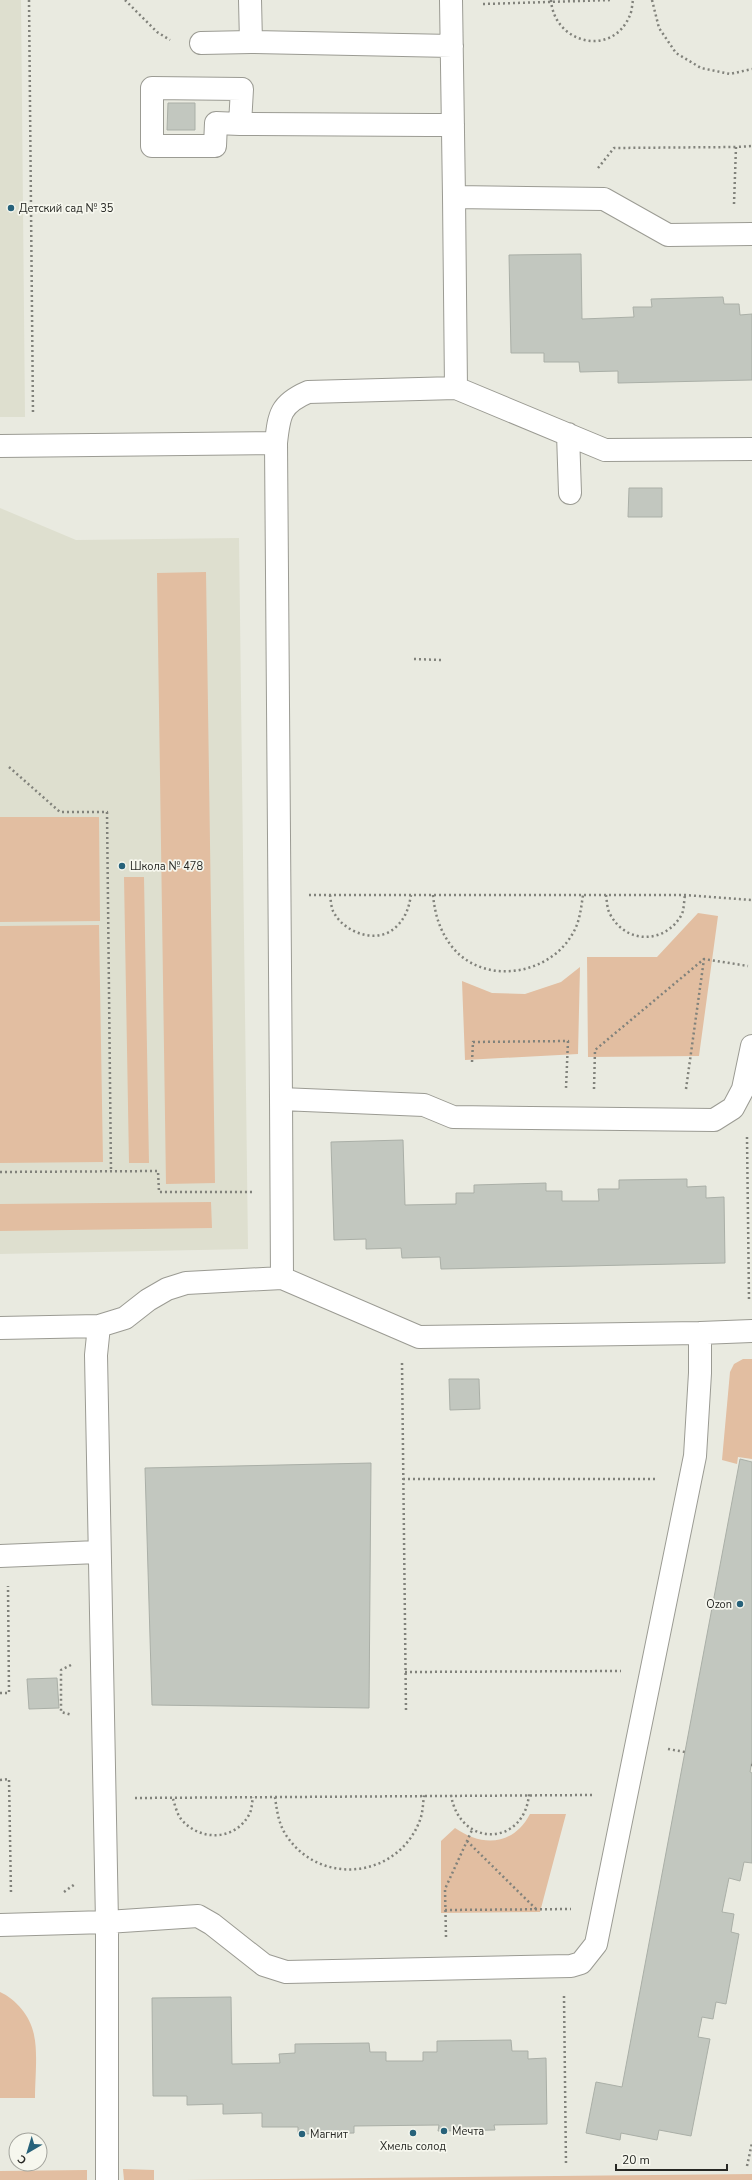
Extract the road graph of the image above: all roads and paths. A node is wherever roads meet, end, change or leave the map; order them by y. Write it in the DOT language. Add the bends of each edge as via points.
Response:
graph roads {
  1 [pos="29,0"];
  2 [pos="126,0"];
  3 [pos="250,0"];
  4 [pos="612,0"];
  5 [pos="632,0"];
  6 [pos="652,0"];
  7 [pos="550,1"];
  8 [pos="451,2"];
  9 [pos="251,42"];
  10 [pos="176,43"];
  11 [pos="201,43"];
  12 [pos="452,46"];
  13 [pos="752,69"];
  14 [pos="240,124"];
  15 [pos="453,125"];
  16 [pos="736,146"];
  17 [pos="752,146"];
  18 [pos="614,148"];
  19 [pos="454,197"];
  20 [pos="743,234"];
  21 [pos="456,388"];
  22 [pos="33,419"];
  23 [pos="568,434"];
  24 [pos="276,443"];
  25 [pos="0,446"];
  26 [pos="752,449"];
  27 [pos="570,492"];
  28 [pos="414,659"];
  29 [pos="441,660"];
  30 [pos="9,767"];
  31 [pos="280,895"];
  32 [pos="330,895"];
  33 [pos="411,895"];
  34 [pos="433,895"];
  35 [pos="583,895"];
  36 [pos="606,896"];
  37 [pos="685,896"];
  38 [pos="752,900"];
  39 [pos="704,959"];
  40 [pos="748,966"];
  41 [pos="752,1046"];
  42 [pos="472,1062"];
  43 [pos="566,1090"];
  44 [pos="594,1091"];
  45 [pos="686,1092"];
  46 [pos="281,1099"];
  47 [pos="747,1134"];
  48 [pos="0,1172"];
  49 [pos="110,1172"];
  50 [pos="254,1192"];
  51 [pos="282,1278"];
  52 [pos="749,1303"];
  53 [pos="99,1326"];
  54 [pos="0,1328"];
  55 [pos="752,1331"];
  56 [pos="700,1333"];
  57 [pos="402,1361"];
  58 [pos="403,1479"];
  59 [pos="661,1479"];
  60 [pos="98,1552"];
  61 [pos="4,1556"];
  62 [pos="74,1660"];
  63 [pos="405,1672"];
  64 [pos="628,1672"];
  65 [pos="0,1693"];
  66 [pos="406,1711"];
  67 [pos="74,1717"];
  68 [pos="665,1749"];
  69 [pos="685,1752"];
  70 [pos="0,1780"];
  71 [pos="529,1794"];
  72 [pos="596,1794"];
  73 [pos="424,1795"];
  74 [pos="451,1795"];
  75 [pos="253,1797"];
  76 [pos="128,1798"];
  77 [pos="274,1798"];
  78 [pos="173,1799"];
  79 [pos="472,1830"];
  80 [pos="467,1841"];
  81 [pos="79,1878"];
  82 [pos="57,1892"];
  83 [pos="11,1893"];
  84 [pos="19,1893"];
  85 [pos="6,1894"];
  86 [pos="537,1909"];
  87 [pos="578,1909"];
  88 [pos="446,1910"];
  89 [pos="107,1922"];
  90 [pos="6,1925"];
  91 [pos="446,1943"];
  92 [pos="564,1992"];
  93 [pos="752,2143"];
  94 [pos="566,2165"];
  95 [pos="747,2166"];
  96 [pos="107,2180"];
  1 -- 22 [label="path"];
  2 -- 10 [label="path" via="156,32"];
  3 -- 9 [label="lane"];
  4 -- 7 [label="path"];
  5 -- 7 [label="path" via="630,15 621,29 608,38 593,42 577,39 563,30 554,17"];
  6 -- 13 [label="path" via="658,28 676,53 701,68 730,74"];
  7 -- 8 [label="path"];
  8 -- 12 [label="lane"];
  9 -- 11 [label="lane"];
  9 -- 12 [label="lane"];
  12 -- 15 [label="lane"];
  14 -- 14 [label="lane" via="242,89 152,88 152,146 215,146 216,123"];
  14 -- 15 [label="lane"];
  15 -- 19 [label="lane"];
  16 -- 17 [label="path"];
  16 -- 18 [label="path"];
  16 -- 20 [label="path"];
  19 -- 20 [label="lane" via="604,199 668,235"];
  19 -- 21 [label="lane"];
  21 -- 23 [label="lane"];
  21 -- 24 [label="lane" via="308,392 291,400 279,420"];
  23 -- 26 [label="lane" via="605,450"];
  23 -- 27 [label="lane"];
  24 -- 25 [label="lane"];
  24 -- 31 [label="lane"];
  28 -- 29 [label="path"];
  30 -- 49 [label="path" via="60,812 107,812"];
  31 -- 32 [label="path"];
  31 -- 46 [label="lane"];
  32 -- 33 [label="path"];
  32 -- 33 [label="path" via="334,912 344,926 363,936 380,935 397,926 409,909"];
  33 -- 34 [label="path"];
  34 -- 35 [label="path"];
  34 -- 35 [label="path" via="435,915 442,933 454,949 470,961 488,969 508,972 546,962 561,949 573,934 580,915"];
  35 -- 36 [label="path"];
  36 -- 37 [label="path"];
  36 -- 37 [label="path" via="609,913 618,926 630,935 646,938 661,935 674,926 683,912"];
  37 -- 38 [label="path"];
  39 -- 40 [label="path"];
  39 -- 44 [label="path" via="595,1050"];
  39 -- 45 [label="path"];
  41 -- 46 [label="lane" via="743,1089 733,1108 714,1120 453,1116 424,1104"];
  42 -- 43 [label="path" via="473,1042 568,1041"];
  46 -- 51 [label="lane"];
  47 -- 52 [label="path"];
  48 -- 49 [label="path"];
  49 -- 50 [label="path" via="158,1172 159,1192"];
  51 -- 53 [label="lane" via="186,1283 161,1293 126,1318"];
  51 -- 56 [label="lane" via="419,1337"];
  53 -- 54 [label="lane"];
  53 -- 60 [label="lane" via="96,1355"];
  55 -- 56 [label="lane"];
  56 -- 89 [label="lane" via="695,1456 596,1944 581,1963 571,1966 286,1972 264,1965 198,1916"];
  57 -- 58 [label="path"];
  58 -- 59 [label="path"];
  58 -- 63 [label="path"];
  60 -- 61 [label="lane"];
  60 -- 89 [label="lane"];
  61 -- 65 [label="path" via="9,1693"];
  62 -- 67 [label="path" via="61,1670 61,1712 70,1713"];
  63 -- 64 [label="path"];
  63 -- 66 [label="path"];
  68 -- 69 [label="path"];
  70 -- 83 [label="path" via="9,1780"];
  71 -- 72 [label="path"];
  71 -- 74 [label="path"];
  71 -- 79 [label="path" via="523,1816 512,1828 499,1834"];
  73 -- 74 [label="path"];
  73 -- 77 [label="path"];
  73 -- 77 [label="path" via="420,1819 409,1841 398,1852 374,1866 349,1871 324,1866 302,1853 287,1837 279,1820"];
  74 -- 79 [label="path" via="455,1813 462,1823"];
  75 -- 77 [label="path"];
  75 -- 78 [label="path"];
  75 -- 78 [label="path" via="250,1813 236,1830 217,1836 197,1833 180,1818"];
  76 -- 78 [label="path"];
  79 -- 80 [label="path"];
  80 -- 86 [label="path"];
  80 -- 88 [label="path" via="445,1888"];
  81 -- 82 [label="path" via="64,1892"];
  83 -- 84 [label="path"];
  83 -- 85 [label="path"];
  83 -- 90 [label="path"];
  86 -- 87 [label="path"];
  86 -- 88 [label="path"];
  88 -- 91 [label="path"];
  89 -- 90 [label="lane"];
  89 -- 96 [label="lane"];
  92 -- 94 [label="path"];
  93 -- 95 [label="path"];
}
